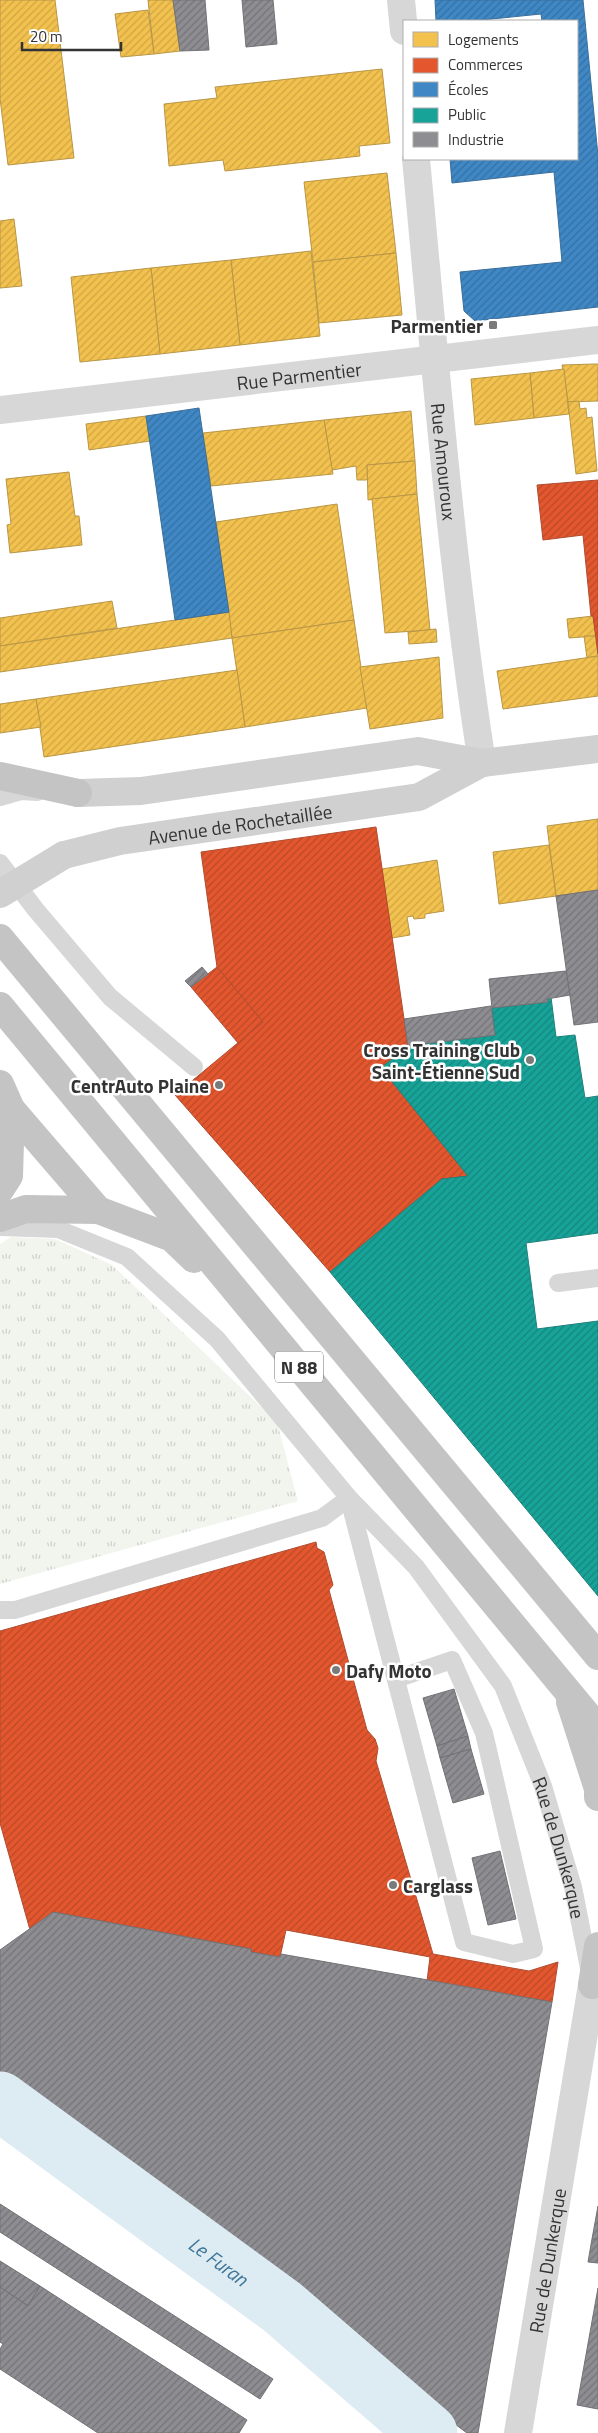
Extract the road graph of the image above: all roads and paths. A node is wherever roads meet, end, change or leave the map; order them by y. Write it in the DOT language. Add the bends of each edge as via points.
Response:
graph roads {
  1 [pos="401,0"];
  2 [pos="403,21"];
  3 [pos="416,160"];
  4 [pos="598,340"];
  5 [pos="435,358"];
  6 [pos="0,410"];
  7 [pos="598,749"];
  8 [pos="482,763"];
  9 [pos="0,776"];
  10 [pos="78,794"];
  11 [pos="0,797"];
  12 [pos="0,863"];
  13 [pos="0,894"];
  14 [pos="0,938"];
  15 [pos="0,1006"];
  16 [pos="194,1067"];
  17 [pos="0,1084"];
  18 [pos="11,1109"];
  19 [pos="0,1190"];
  20 [pos="98,1210"];
  21 [pos="0,1218"];
  22 [pos="0,1227"];
  23 [pos="598,1278"];
  24 [pos="558,1283"];
  25 [pos="256,1316"];
  26 [pos="349,1498"];
  27 [pos="0,1610"];
  28 [pos="598,1656"];
  29 [pos="396,1679"];
  30 [pos="565,1686"];
  31 [pos="598,1728"];
  32 [pos="598,1797"];
  33 [pos="598,1946"];
  34 [pos="595,1981"];
  35 [pos="521,2432"];
  1 -- 2 [label="street"];
  3 -- 5 [label="street, Rue Amouroux"];
  4 -- 5 [label="street, Rue Parmentier"];
  5 -- 6 [label="street, Rue Parmentier"];
  5 -- 8 [label="street, Rue Amouroux" via="461,609"];
  7 -- 8 [label="street, Avenue de Rochetaillée"];
  8 -- 10 [label="street, Avenue de Rochetaillée" via="418,751 141,791"];
  8 -- 13 [label="street, Avenue de Rochetaillée, bridge" via="420,797 120,841 64,854"];
  9 -- 10 [label="highway"];
  10 -- 11 [label="lane" via="21,791"];
  12 -- 16 [label="lane" via="110,997"];
  14 -- 28 [label="highway, N 88"];
  15 -- 25 [label="highway, N 88"];
  17 -- 18 [label="highway"];
  18 -- 19 [label="highway" via="9,1176"];
  18 -- 20 [label="highway"];
  20 -- 21 [label="highway" via="26,1209"];
  20 -- 25 [label="highway" via="172,1238"];
  22 -- 26 [label="lane, Rue de Dunkerque" via="58,1229 127,1257 216,1339"];
  23 -- 24 [label="lane"];
  25 -- 30 [label="highway, N 88"];
  26 -- 27 [label="lane" via="322,1518 15,1610"];
  26 -- 29 [label="lane"];
  26 -- 34 [label="lane, Rue de Dunkerque" via="416,1567 503,1686 543,1786 573,1887"];
  29 -- 29 [label="lane" via="464,1942 513,1954 534,1949 484,1733 452,1660"];
  30 -- 31 [label="highway, N 88"];
  30 -- 32 [label="highway"];
  33 -- 34 [label="highway"];
  34 -- 35 [label="street, Rue de Dunkerque"];
}
